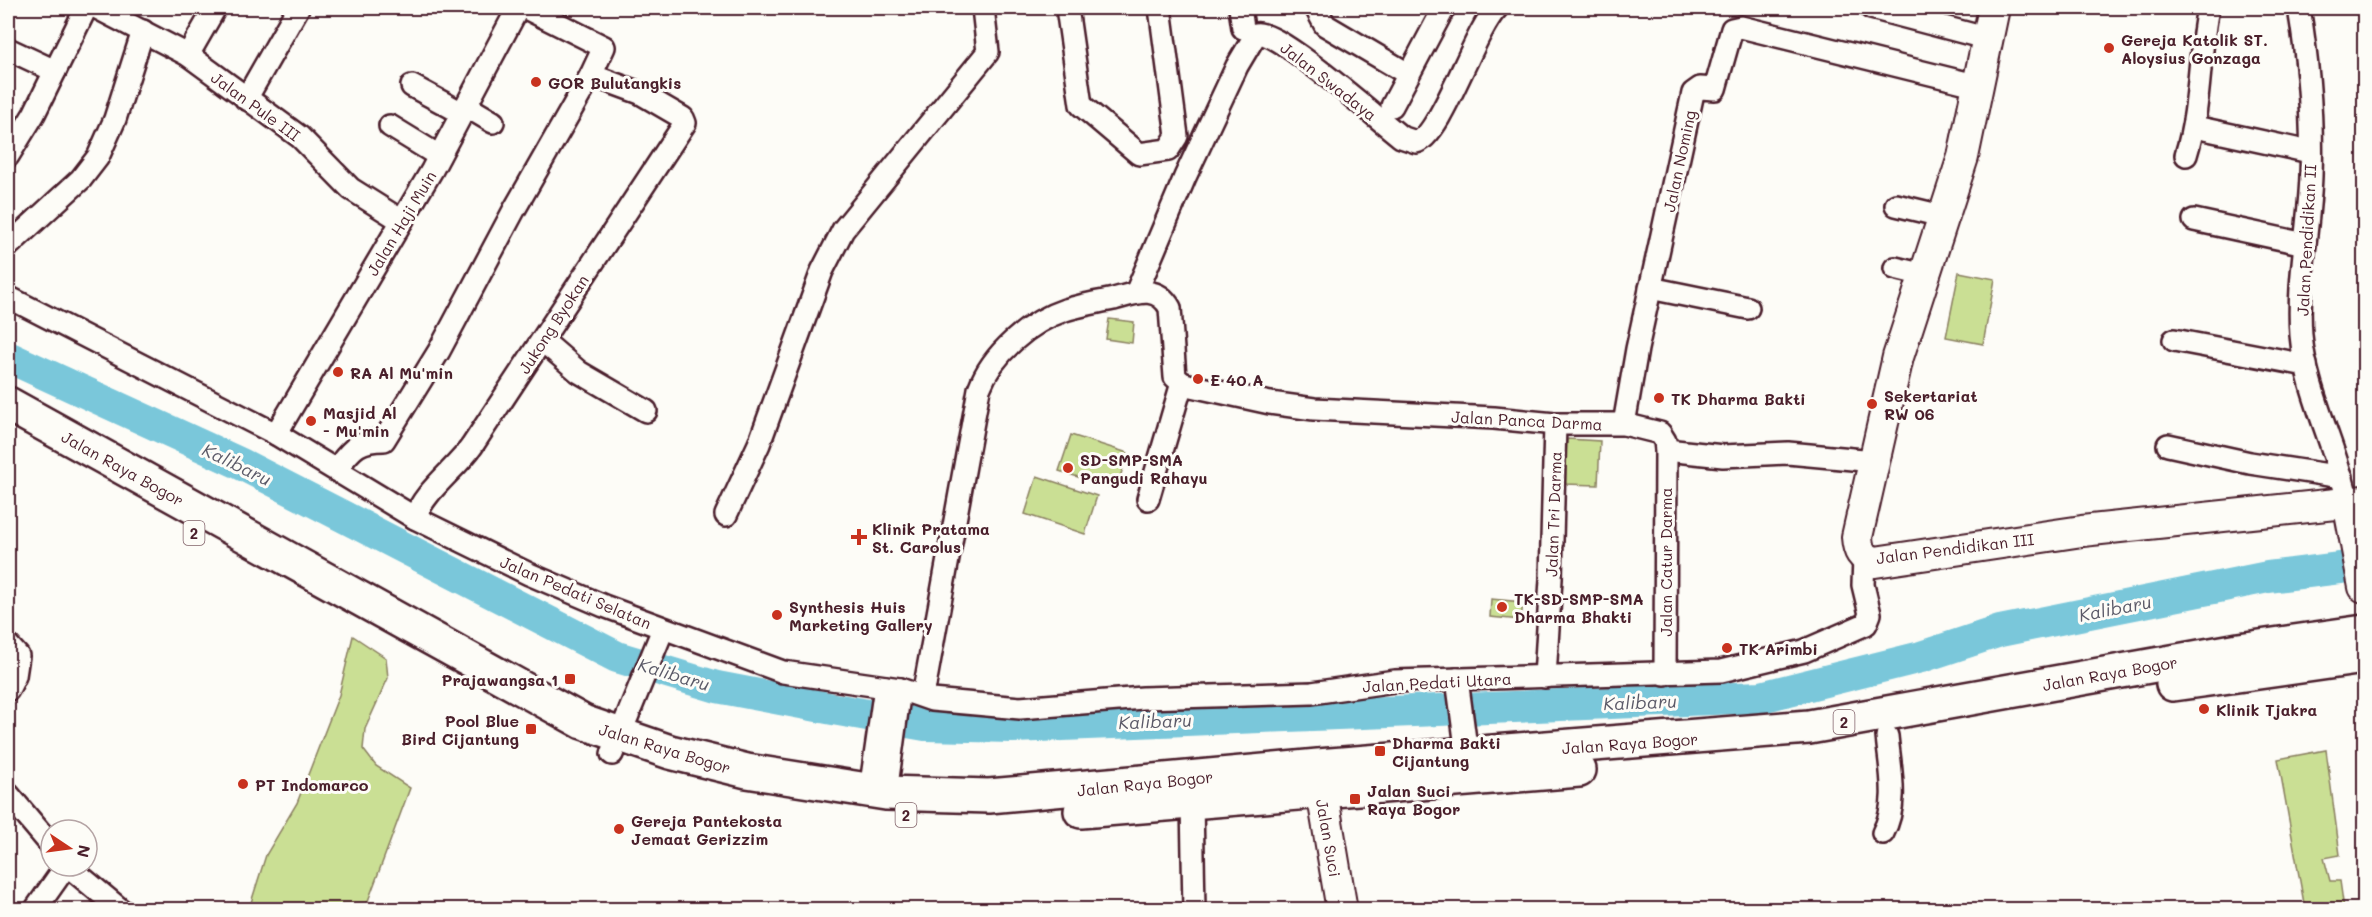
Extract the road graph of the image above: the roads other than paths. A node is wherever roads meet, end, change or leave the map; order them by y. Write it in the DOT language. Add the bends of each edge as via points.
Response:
graph roads {
  1 [pos="86,8"];
  2 [pos="97,8"];
  3 [pos="215,8"];
  4 [pos="298,8"];
  5 [pos="518,8"];
  6 [pos="526,8"];
  7 [pos="983,8"];
  8 [pos="1067,8"];
  9 [pos="1160,8"];
  10 [pos="1316,8"];
  11 [pos="1444,8"];
  12 [pos="1497,8"];
  13 [pos="1871,8"];
  14 [pos="1994,8"];
  15 [pos="2208,8"];
  16 [pos="2299,8"];
  17 [pos="143,31"];
  18 [pos="1989,39"];
  19 [pos="8,49"];
  20 [pos="188,55"];
  21 [pos="55,71"];
  22 [pos="591,75"];
  23 [pos="1408,75"];
  24 [pos="412,86"];
  25 [pos="1979,86"];
  26 [pos="246,99"];
  27 [pos="1392,106"];
  28 [pos="464,109"];
  29 [pos="493,122"];
  30 [pos="390,126"];
  31 [pos="2195,127"];
  32 [pos="2310,153"];
  33 [pos="2186,155"];
  34 [pos="8,156"];
  35 [pos="440,156"];
  36 [pos="1896,205"];
  37 [pos="1946,216"];
  38 [pos="2194,220"];
  39 [pos="402,221"];
  40 [pos="2305,244"];
  41 [pos="8,246"];
  42 [pos="1895,268"];
  43 [pos="1924,275"];
  44 [pos="1650,288"];
  45 [pos="1136,293"];
  46 [pos="8,297"];
  47 [pos="1748,308"];
  48 [pos="2174,340"];
  49 [pos="543,341"];
  50 [pos="2307,366"];
  51 [pos="1178,377"];
  52 [pos="8,404"];
  53 [pos="646,411"];
  54 [pos="1555,424"];
  55 [pos="1624,424"];
  56 [pos="8,429"];
  57 [pos="276,434"];
  58 [pos="2168,445"];
  59 [pos="1666,450"];
  60 [pos="1874,461"];
  61 [pos="336,469"];
  62 [pos="2352,493"];
  63 [pos="1148,499"];
  64 [pos="726,515"];
  65 [pos="415,518"];
  66 [pos="1864,558"];
  67 [pos="2364,587"];
  68 [pos="2364,632"];
  69 [pos="667,640"];
  70 [pos="8,645"];
  71 [pos="2364,657"];
  72 [pos="1665,674"];
  73 [pos="1545,677"];
  74 [pos="1457,679"];
  75 [pos="8,690"];
  76 [pos="923,696"];
  77 [pos="891,698"];
  78 [pos="1887,736"];
  79 [pos="623,747"];
  80 [pos="1467,755"];
  81 [pos="1319,778"];
  82 [pos="880,779"];
  83 [pos="8,794"];
  84 [pos="1192,802"];
  85 [pos="39,831"];
  86 [pos="1883,833"];
  87 [pos="58,878"];
  88 [pos="82,878"];
  89 [pos="1338,908"];
  90 [pos="35,909"];
  91 [pos="121,909"];
  92 [pos="1194,909"];
  1 -- 21 [label="street"];
  2 -- 17 [label="street, Jalan Pule III"];
  3 -- 20 [label="street"];
  4 -- 26 [label="street"];
  5 -- 28 [label="street, Jalan Haji Muin"];
  6 -- 22 [label="street" via="605,49"];
  7 -- 64 [label="street" via="988,51 843,230 822,271 759,444"];
  8 -- 9 [label="street" via="1081,105 1139,154 1168,150 1177,136"];
  10 -- 23 [label="street" via="1324,25"];
  11 -- 23 [label="street"];
  12 -- 45 [label="street, Jalan Swadaya" via="1439,117 1426,137 1416,142 1401,137 1299,54 1264,33 1256,34 1209,126"];
  13 -- 18 [label="street"];
  14 -- 18 [label="street, Jalan Pendidikan III"];
  15 -- 31 [label="street"];
  16 -- 32 [label="street, Jalan Pendidikan II"];
  17 -- 20 [label="street, Jalan Pule III"];
  17 -- 41 [label="street" via="116,119 98,157 81,179"];
  18 -- 25 [label="street, Jalan Pendidikan III"];
  19 -- 21 [label="street"];
  20 -- 26 [label="street, Jalan Pule III"];
  21 -- 34 [label="street"];
  22 -- 49 [label="street, Jukong Byokan" via="640,93 683,118 685,123"];
  22 -- 61 [label="street" via="439,351 384,440 365,440"];
  23 -- 27 [label="street"];
  24 -- 28 [label="street"];
  25 -- 37 [label="street, Jalan Pendidikan III"];
  25 -- 44 [label="street, Jalan Noming" via="1732,28 1715,89 1700,88 1694,93"];
  26 -- 39 [label="street, Jalan Pule III" via="300,137 351,189"];
  28 -- 29 [label="street"];
  28 -- 35 [label="street, Jalan Haji Muin"];
  30 -- 35 [label="street"];
  31 -- 32 [label="street"];
  31 -- 33 [label="street"];
  32 -- 40 [label="street, Jalan Pendidikan II"];
  35 -- 39 [label="street, Jalan Haji Muin"];
  36 -- 37 [label="street"];
  37 -- 43 [label="street, Jalan Pendidikan III"];
  38 -- 40 [label="street"];
  39 -- 57 [label="street, Jalan Haji Muin"];
  40 -- 50 [label="street, Jalan Pendidikan II" via="2300,296 2301,338"];
  42 -- 43 [label="street"];
  43 -- 60 [label="street, Jalan Pendidikan III" via="1898,357"];
  44 -- 47 [label="street"];
  44 -- 55 [label="street, Jalan Noming"];
  45 -- 51 [label="street" via="1157,293 1170,308"];
  45 -- 76 [label="street" via="1050,317 1007,348 984,375"];
  46 -- 57 [label="street, Jalan Pedati Selatan"];
  48 -- 50 [label="street"];
  49 -- 53 [label="street" via="579,372"];
  49 -- 65 [label="street, Jukong Byokan" via="458,465 419,505"];
  50 -- 62 [label="street, Jalan Pendidikan II"];
  51 -- 54 [label="street, Jalan Panca Darma" via="1288,406"];
  51 -- 63 [label="street"];
  52 -- 79 [label="highway, Jalan Raya Bogor / 2"];
  54 -- 55 [label="street, Jalan Panca Darma"];
  54 -- 73 [label="street, Jalan Tri Darma"];
  55 -- 59 [label="street, Jalan Panca Darma" via="1660,433"];
  56 -- 79 [label="highway, Jalan Raya Bogor / 2" via="548,729"];
  57 -- 61 [label="street, Jalan Pedati Selatan"];
  58 -- 62 [label="street" via="2250,463"];
  59 -- 60 [label="street" via="1723,456 1788,453"];
  59 -- 72 [label="street, Jalan Catur Darma"];
  60 -- 66 [label="street, Jalan Pendidikan III" via="1857,537 1858,550"];
  61 -- 65 [label="street, Jalan Pedati Selatan"];
  62 -- 66 [label="street, Jalan Pendidikan III" via="1875,561"];
  62 -- 67 [label="street"];
  65 -- 69 [label="street, Jalan Pedati Selatan"];
  66 -- 72 [label="street, Jalan Pedati Utara" via="1863,585 1870,614 1866,624 1785,657 1721,671"];
  68 -- 80 [label="highway, Jalan Raya Bogor / 2" via="2239,650 1809,727"];
  69 -- 77 [label="street, Jalan Pedati Selatan"];
  69 -- 79 [label="street"];
  70 -- 75 [label="street" via="19,663"];
  71 -- 78 [label="highway, Jalan Raya Bogor / 2" via="2200,679"];
  72 -- 73 [label="street, Jalan Pedati Utara"];
  73 -- 74 [label="street, Jalan Pedati Utara"];
  74 -- 76 [label="street, Jalan Pedati Utara" via="1395,681 1312,693 1143,698 1020,708"];
  74 -- 80 [label="street"];
  76 -- 77 [label="street, Jalan Pedati Utara"];
  77 -- 82 [label="street"];
  78 -- 81 [label="highway, Jalan Raya Bogor / 2" via="1819,748 1680,762"];
  78 -- 86 [label="street" via="1893,802 1891,819"];
  79 -- 82 [label="highway, Jalan Raya Bogor / 2" via="737,769"];
  79 -- 84 [label="highway, Jalan Raya Bogor / 2" via="742,792 840,809 926,817 1007,817"];
  80 -- 81 [label="highway, Jalan Raya Bogor / 2"];
  81 -- 82 [label="highway, Jalan Raya Bogor / 2" via="953,796"];
  81 -- 84 [label="highway, Jalan Raya Bogor / 2"];
  81 -- 89 [label="street, Jalan Suci"];
  83 -- 85 [label="street"];
  84 -- 92 [label="street"];
  87 -- 90 [label="street"];
  88 -- 91 [label="street"];
}
